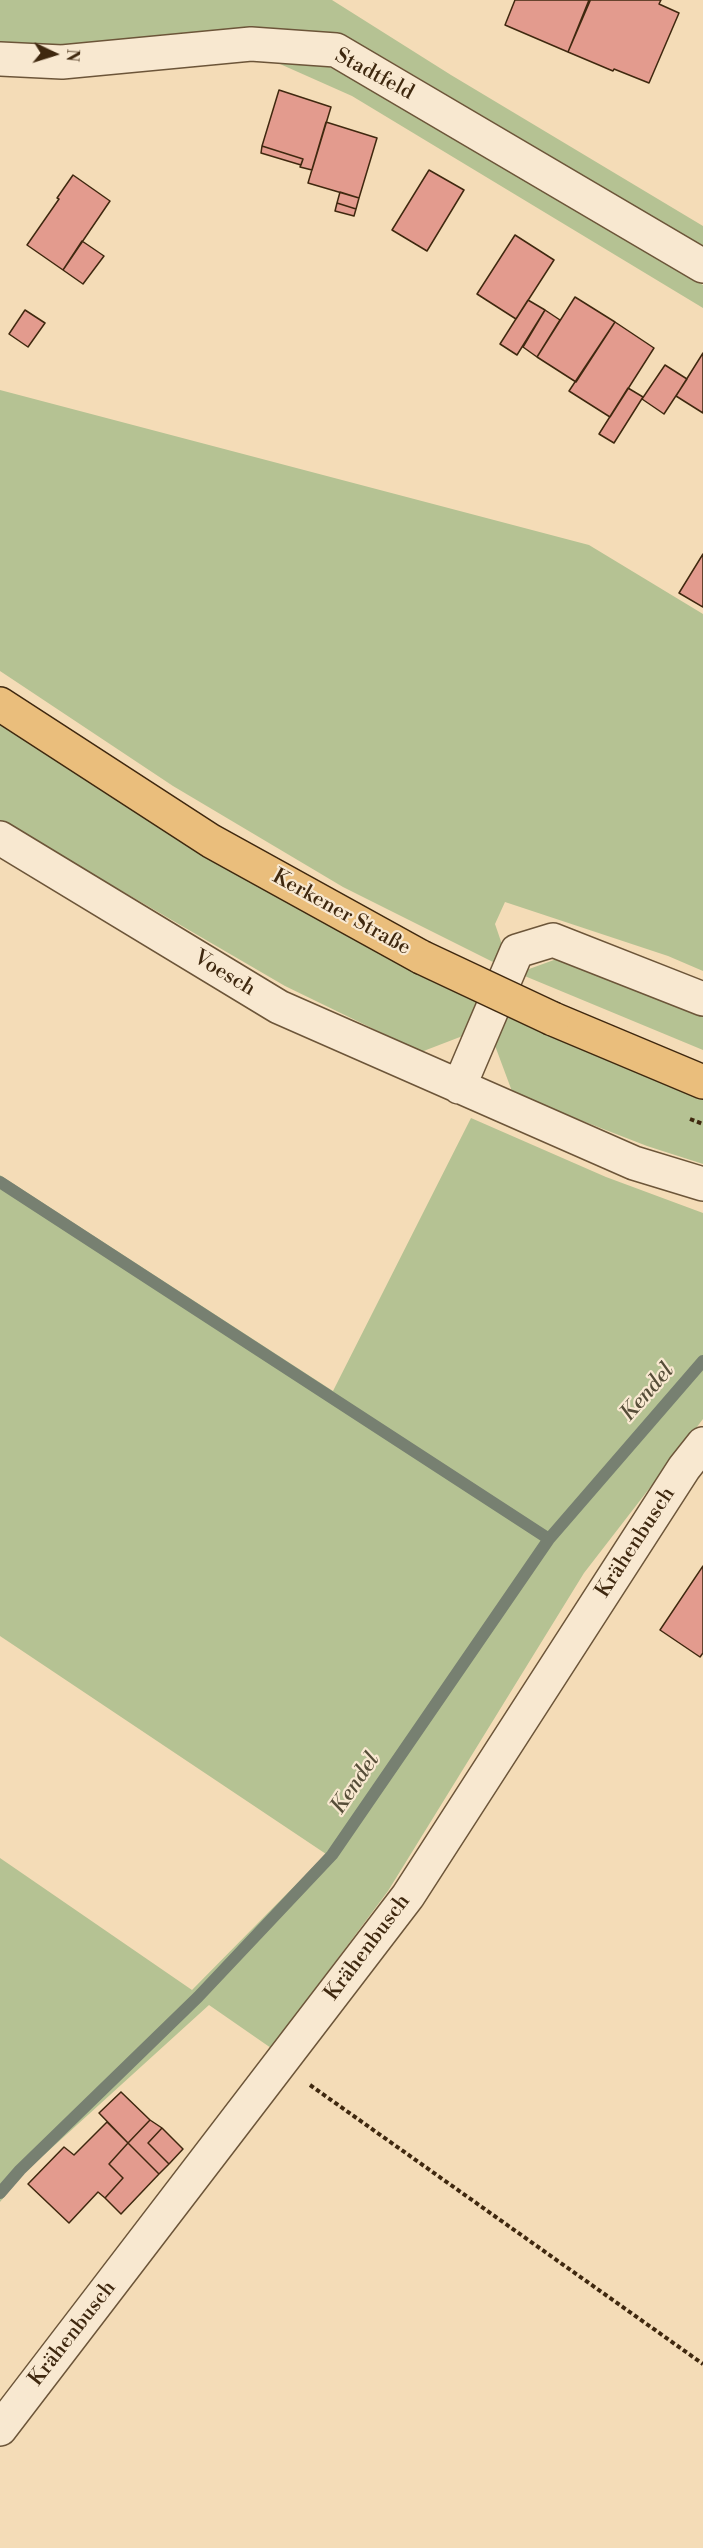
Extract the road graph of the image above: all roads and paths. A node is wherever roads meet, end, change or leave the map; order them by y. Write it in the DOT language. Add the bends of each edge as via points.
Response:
graph roads {
  1 [pos="0,60"];
  2 [pos="703,266"];
  3 [pos="0,704"];
  4 [pos="0,838"];
  5 [pos="703,999"];
  6 [pos="703,1082"];
  7 [pos="459,1087"];
  8 [pos="703,1184"];
  9 [pos="703,1444"];
  10 [pos="281,2065"];
  11 [pos="703,2364"];
  12 [pos="0,2429"];
  1 -- 2 [label="street, Stadtfeld" via="62,62 251,44 336,50"];
  3 -- 6 [label="main road, Kerkener Straße, bridge" via="211,841 421,957 553,1019"];
  4 -- 7 [label="street, Voesch" via="279,1007"];
  5 -- 7 [label="street" via="553,940 517,951"];
  7 -- 8 [label="street, Voesch" via="634,1163"];
  9 -- 10 [label="street, Krähenbusch" via="408,1896"];
  10 -- 11 [label="path"];
  10 -- 12 [label="street, Krähenbusch"];
}
